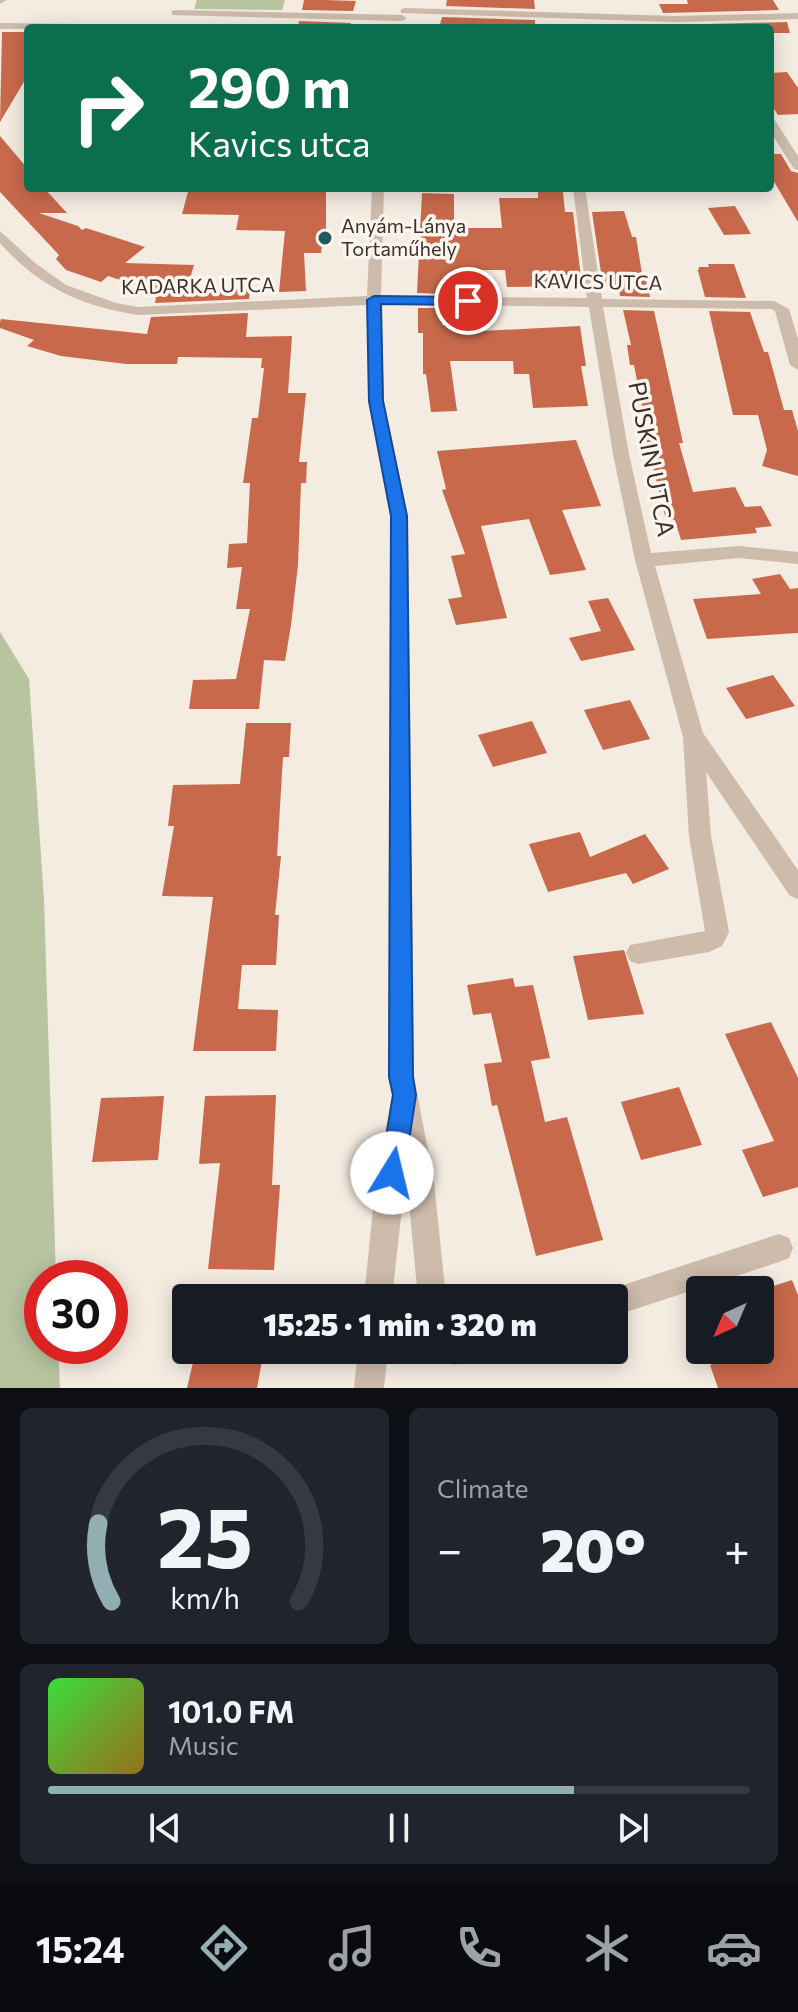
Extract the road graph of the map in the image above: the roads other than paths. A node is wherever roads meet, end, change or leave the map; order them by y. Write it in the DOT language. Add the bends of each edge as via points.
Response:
graph roads {
  1 [pos="184,0"];
  2 [pos="412,0"];
  3 [pos="553,0"];
  4 [pos="176,13"];
  5 [pos="555,16"];
  6 [pos="798,16"];
  7 [pos="402,19"];
  8 [pos="170,24"];
  9 [pos="556,24"];
  10 [pos="708,24"];
  11 [pos="0,26"];
  12 [pos="24,26"];
  13 [pos="774,128"];
  14 [pos="798,166"];
  15 [pos="378,192"];
  16 [pos="580,192"];
  17 [pos="0,235"];
  18 [pos="374,300"];
  19 [pos="595,302"];
  20 [pos="798,365"];
  21 [pos="798,558"];
  22 [pos="644,560"];
  23 [pos="693,736"];
  24 [pos="798,889"];
  25 [pos="638,953"];
  26 [pos="405,1095"];
  27 [pos="779,1248"];
  28 [pos="379,1284"];
  29 [pos="431,1284"];
  30 [pos="628,1297"];
  31 [pos="372,1364"];
  32 [pos="369,1388"];
  1 -- 4 [label="street"];
  2 -- 7 [label="street"];
  3 -- 5 [label="street"];
  4 -- 7 [label="street"];
  4 -- 8 [label="street"];
  5 -- 7 [label="street"];
  5 -- 9 [label="street"];
  5 -- 10 [label="street" via="674,14"];
  6 -- 10 [label="street"];
  11 -- 12 [label="street"];
  13 -- 14 [label="street"];
  15 -- 18 [label="street"];
  16 -- 19 [label="street, PUSKIN UTCA"];
  17 -- 18 [label="street, KADARKA UTCA" via="38,275 101,307 138,311"];
  18 -- 19 [label="street, KAVICS UTCA"];
  18 -- 26 [label="street" via="376,401 399,516"];
  19 -- 20 [label="street, KAVICS UTCA" via="774,305 782,309"];
  19 -- 22 [label="street, PUSKIN UTCA"];
  21 -- 22 [label="street" via="739,552"];
  22 -- 23 [label="street, PUSKIN UTCA"];
  23 -- 24 [label="street, PUSKIN UTCA"];
  23 -- 25 [label="street, PUSKIN UTCA" via="700,836 717,932 709,941"];
  26 -- 28 [label="street"];
  26 -- 29 [label="street" via="421,1182"];
  27 -- 30 [label="street"];
  31 -- 32 [label="street"];
}
